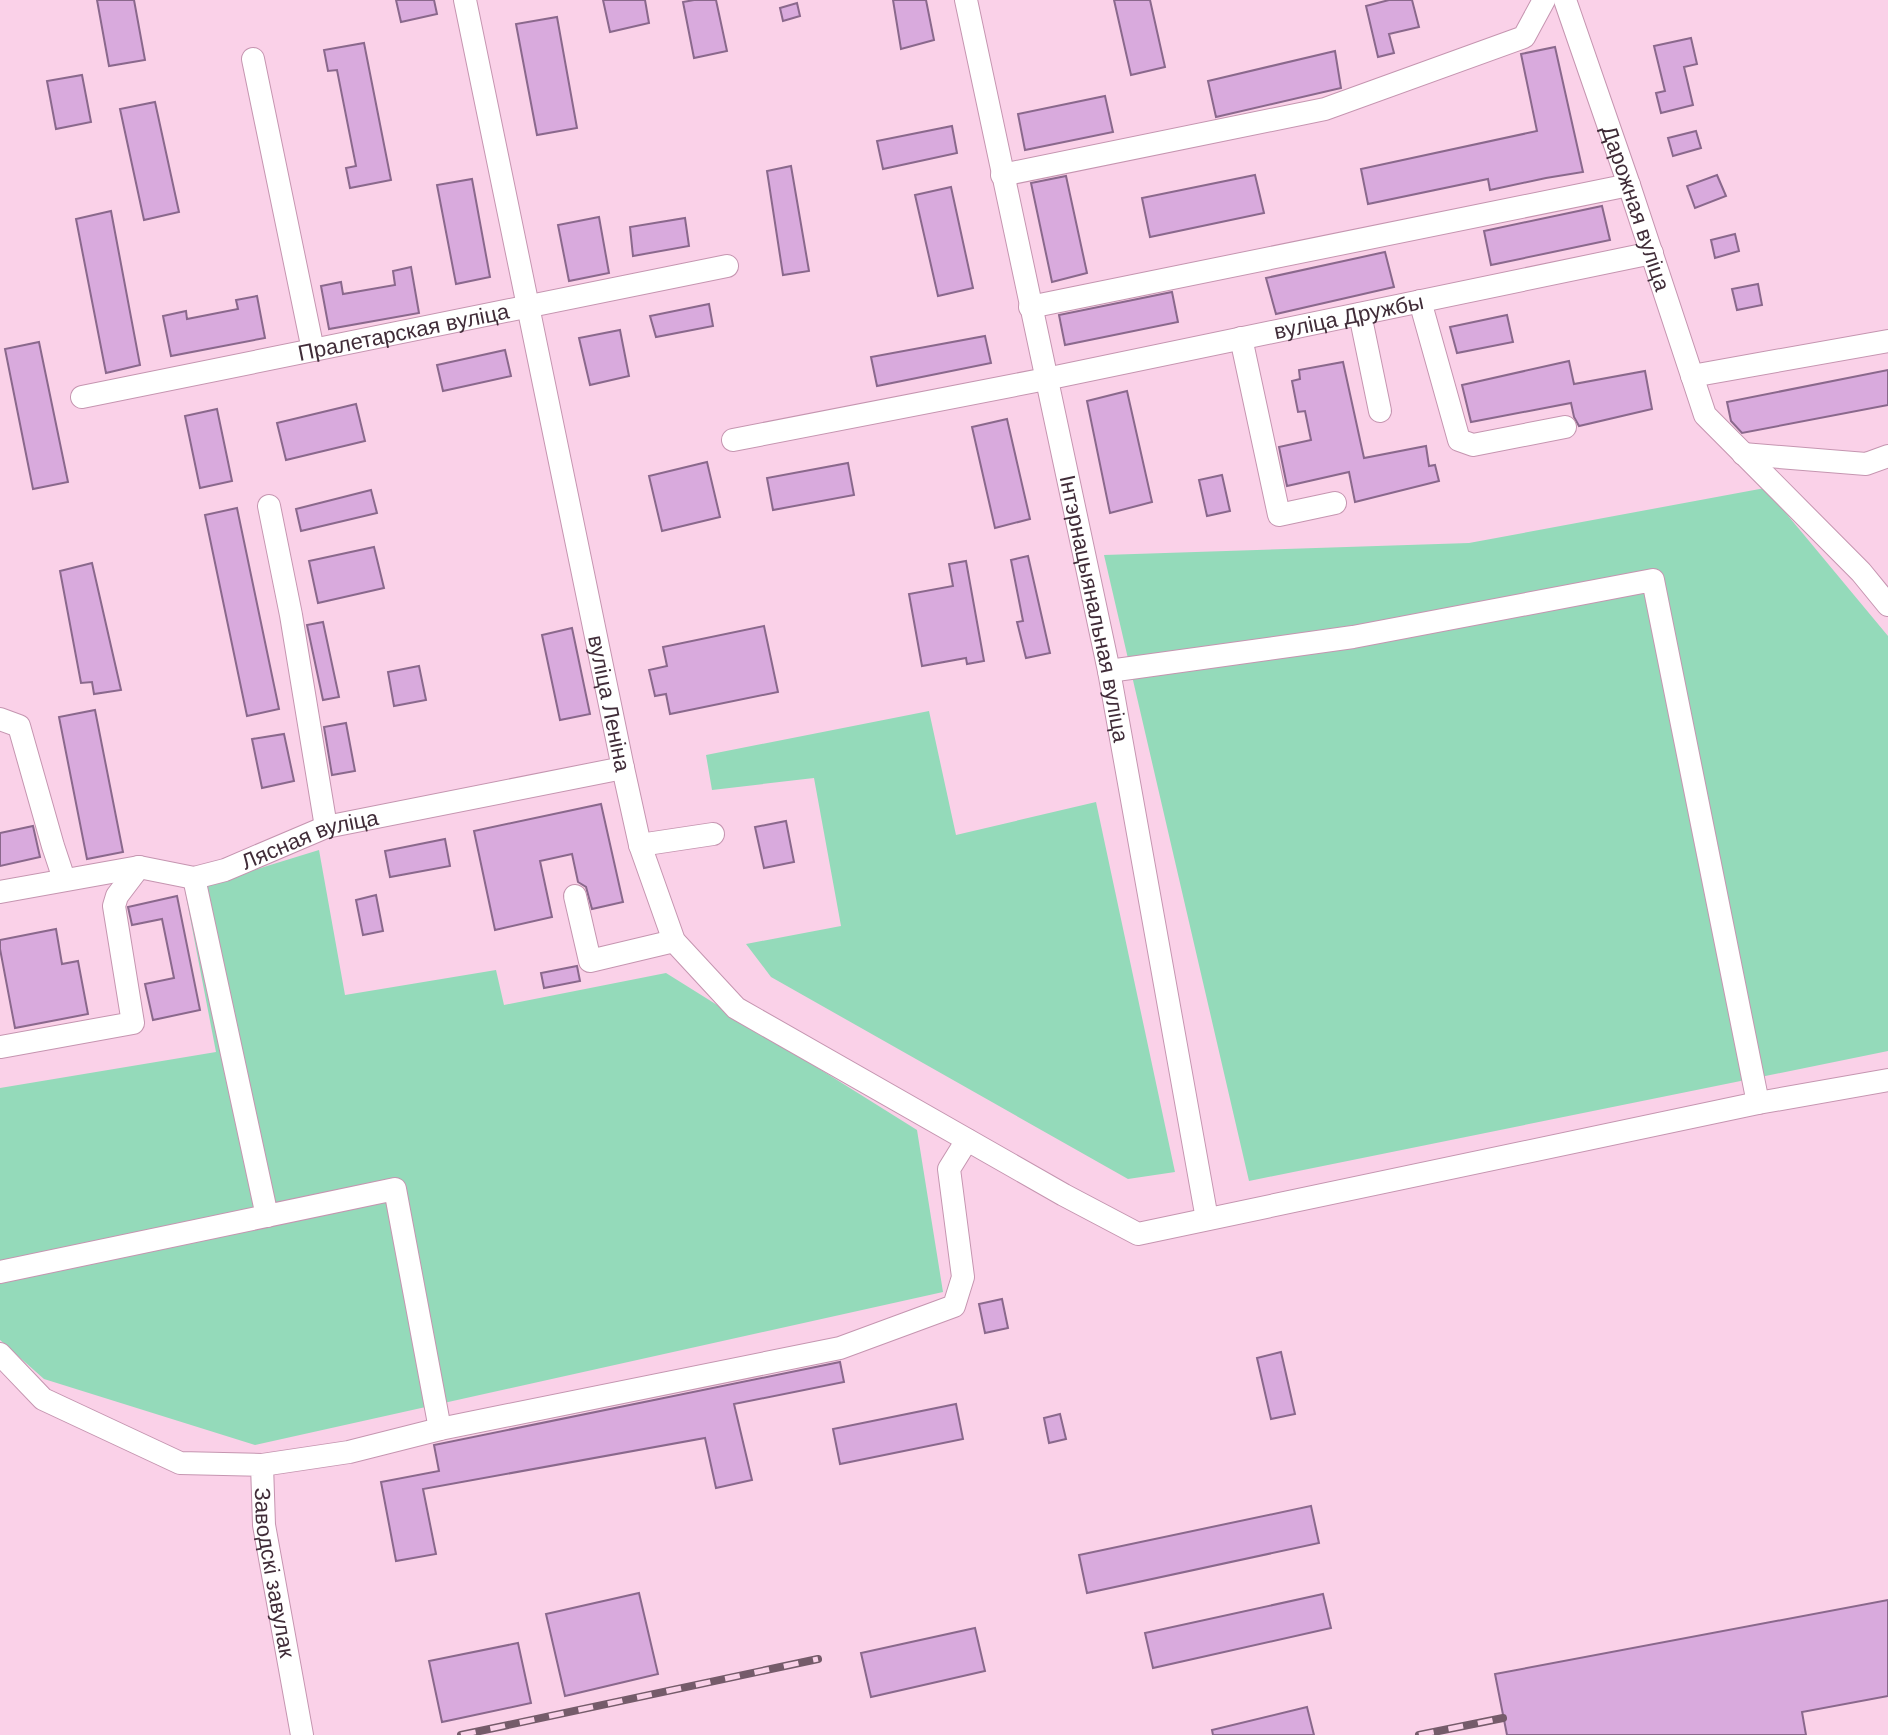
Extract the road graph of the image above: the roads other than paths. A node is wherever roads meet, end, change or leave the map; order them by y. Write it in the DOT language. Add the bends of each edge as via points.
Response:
graph roads {
  1 [pos="465,0"];
  2 [pos="966,0"];
  3 [pos="1544,0"];
  4 [pos="1565,0"];
  5 [pos="253,59"];
  6 [pos="1002,175"];
  7 [pos="1629,185"];
  8 [pos="1652,253"];
  9 [pos="727,266"];
  10 [pos="1420,301"];
  11 [pos="528,306"];
  12 [pos="1030,307"];
  13 [pos="1360,314"];
  14 [pos="1241,338"];
  15 [pos="1888,341"];
  16 [pos="313,350"];
  17 [pos="1692,376"];
  18 [pos="1046,379"];
  19 [pos="82,397"];
  20 [pos="1380,411"];
  21 [pos="1565,427"];
  22 [pos="733,440"];
  23 [pos="1743,454"];
  24 [pos="1888,456"];
  25 [pos="1335,503"];
  26 [pos="269,506"];
  27 [pos="1888,605"];
  28 [pos="1109,671"];
  29 [pos="0,719"];
  30 [pos="623,768"];
  31 [pos="326,827"];
  32 [pos="713,834"];
  33 [pos="640,845"];
  34 [pos="139,867"];
  35 [pos="194,878"];
  36 [pos="64,879"];
  37 [pos="0,892"];
  38 [pos="575,896"];
  39 [pos="674,941"];
  40 [pos="1,1047"];
  41 [pos="1888,1080"];
  42 [pos="1758,1103"];
  43 [pos="967,1140"];
  44 [pos="267,1216"];
  45 [pos="1207,1219"];
  46 [pos="0,1272"];
  47 [pos="0,1354"];
  48 [pos="440,1429"];
  49 [pos="262,1465"];
  50 [pos="302,1735"];
  1 -- 11 [label="street, вуліца Леніна"];
  2 -- 6 [label="street, Інтэрнацыянальная вуліца"];
  3 -- 6 [label="street" via="1524,37 1325,109"];
  4 -- 7 [label="street, Дарожная вуліца"];
  5 -- 16 [label="street"];
  6 -- 12 [label="street, Інтэрнацыянальная вуліца"];
  7 -- 8 [label="street, Дарожная вуліца"];
  7 -- 12 [label="street"];
  8 -- 10 [label="street, вуліца Дружбы"];
  8 -- 17 [label="street, Дарожная вуліца"];
  9 -- 11 [label="street, Пралетарская вуліца"];
  10 -- 13 [label="street, вуліца Дружбы"];
  10 -- 21 [label="street" via="1459,440 1473,445"];
  11 -- 16 [label="street, Пралетарская вуліца"];
  11 -- 30 [label="street, вуліца Леніна"];
  12 -- 18 [label="street, Інтэрнацыянальная вуліца"];
  13 -- 14 [label="street, вуліца Дружбы"];
  13 -- 20 [label="street"];
  14 -- 18 [label="street, вуліца Дружбы"];
  14 -- 25 [label="street" via="1279,515"];
  15 -- 17 [label="street"];
  16 -- 19 [label="street, Пралетарская вуліца"];
  17 -- 23 [label="street, Дарожная вуліца" via="1705,415"];
  18 -- 22 [label="street, вуліца Дружбы"];
  18 -- 28 [label="street, Інтэрнацыянальная вуліца"];
  23 -- 24 [label="street" via="1866,464"];
  23 -- 27 [label="street"];
  26 -- 31 [label="street"];
  28 -- 42 [label="street" via="1353,637 1653,580"];
  28 -- 45 [label="street, Інтэрнацыянальная вуліца"];
  29 -- 36 [label="street" via="19,726"];
  30 -- 31 [label="street, Лясная вуліца"];
  30 -- 33 [label="street, вуліца Леніна"];
  31 -- 35 [label="street, Лясная вуліца"];
  32 -- 33 [label="street"];
  33 -- 39 [label="street, вуліца Леніна"];
  34 -- 35 [label="street, Лясная вуліца"];
  34 -- 36 [label="street, Лясная вуліца"];
  34 -- 40 [label="street" via="114,906 133,1023"];
  35 -- 44 [label="street"];
  36 -- 37 [label="street, Лясная вуліца"];
  38 -- 39 [label="street" via="590,961"];
  39 -- 43 [label="street, вуліца Леніна" via="736,1008"];
  41 -- 42 [label="street, вуліца Леніна"];
  42 -- 45 [label="street, вуліца Леніна"];
  43 -- 45 [label="street, вуліца Леніна" via="1138,1234"];
  43 -- 48 [label="street" via="949,1169 963,1277 954,1306 840,1348"];
  44 -- 46 [label="street"];
  44 -- 48 [label="street" via="395,1189"];
  47 -- 49 [label="street, Заводскі завулак" via="43,1399 180,1463"];
  48 -- 49 [label="street" via="349,1452"];
  49 -- 50 [label="street, Заводскі завулак" via="264,1525"];
}
